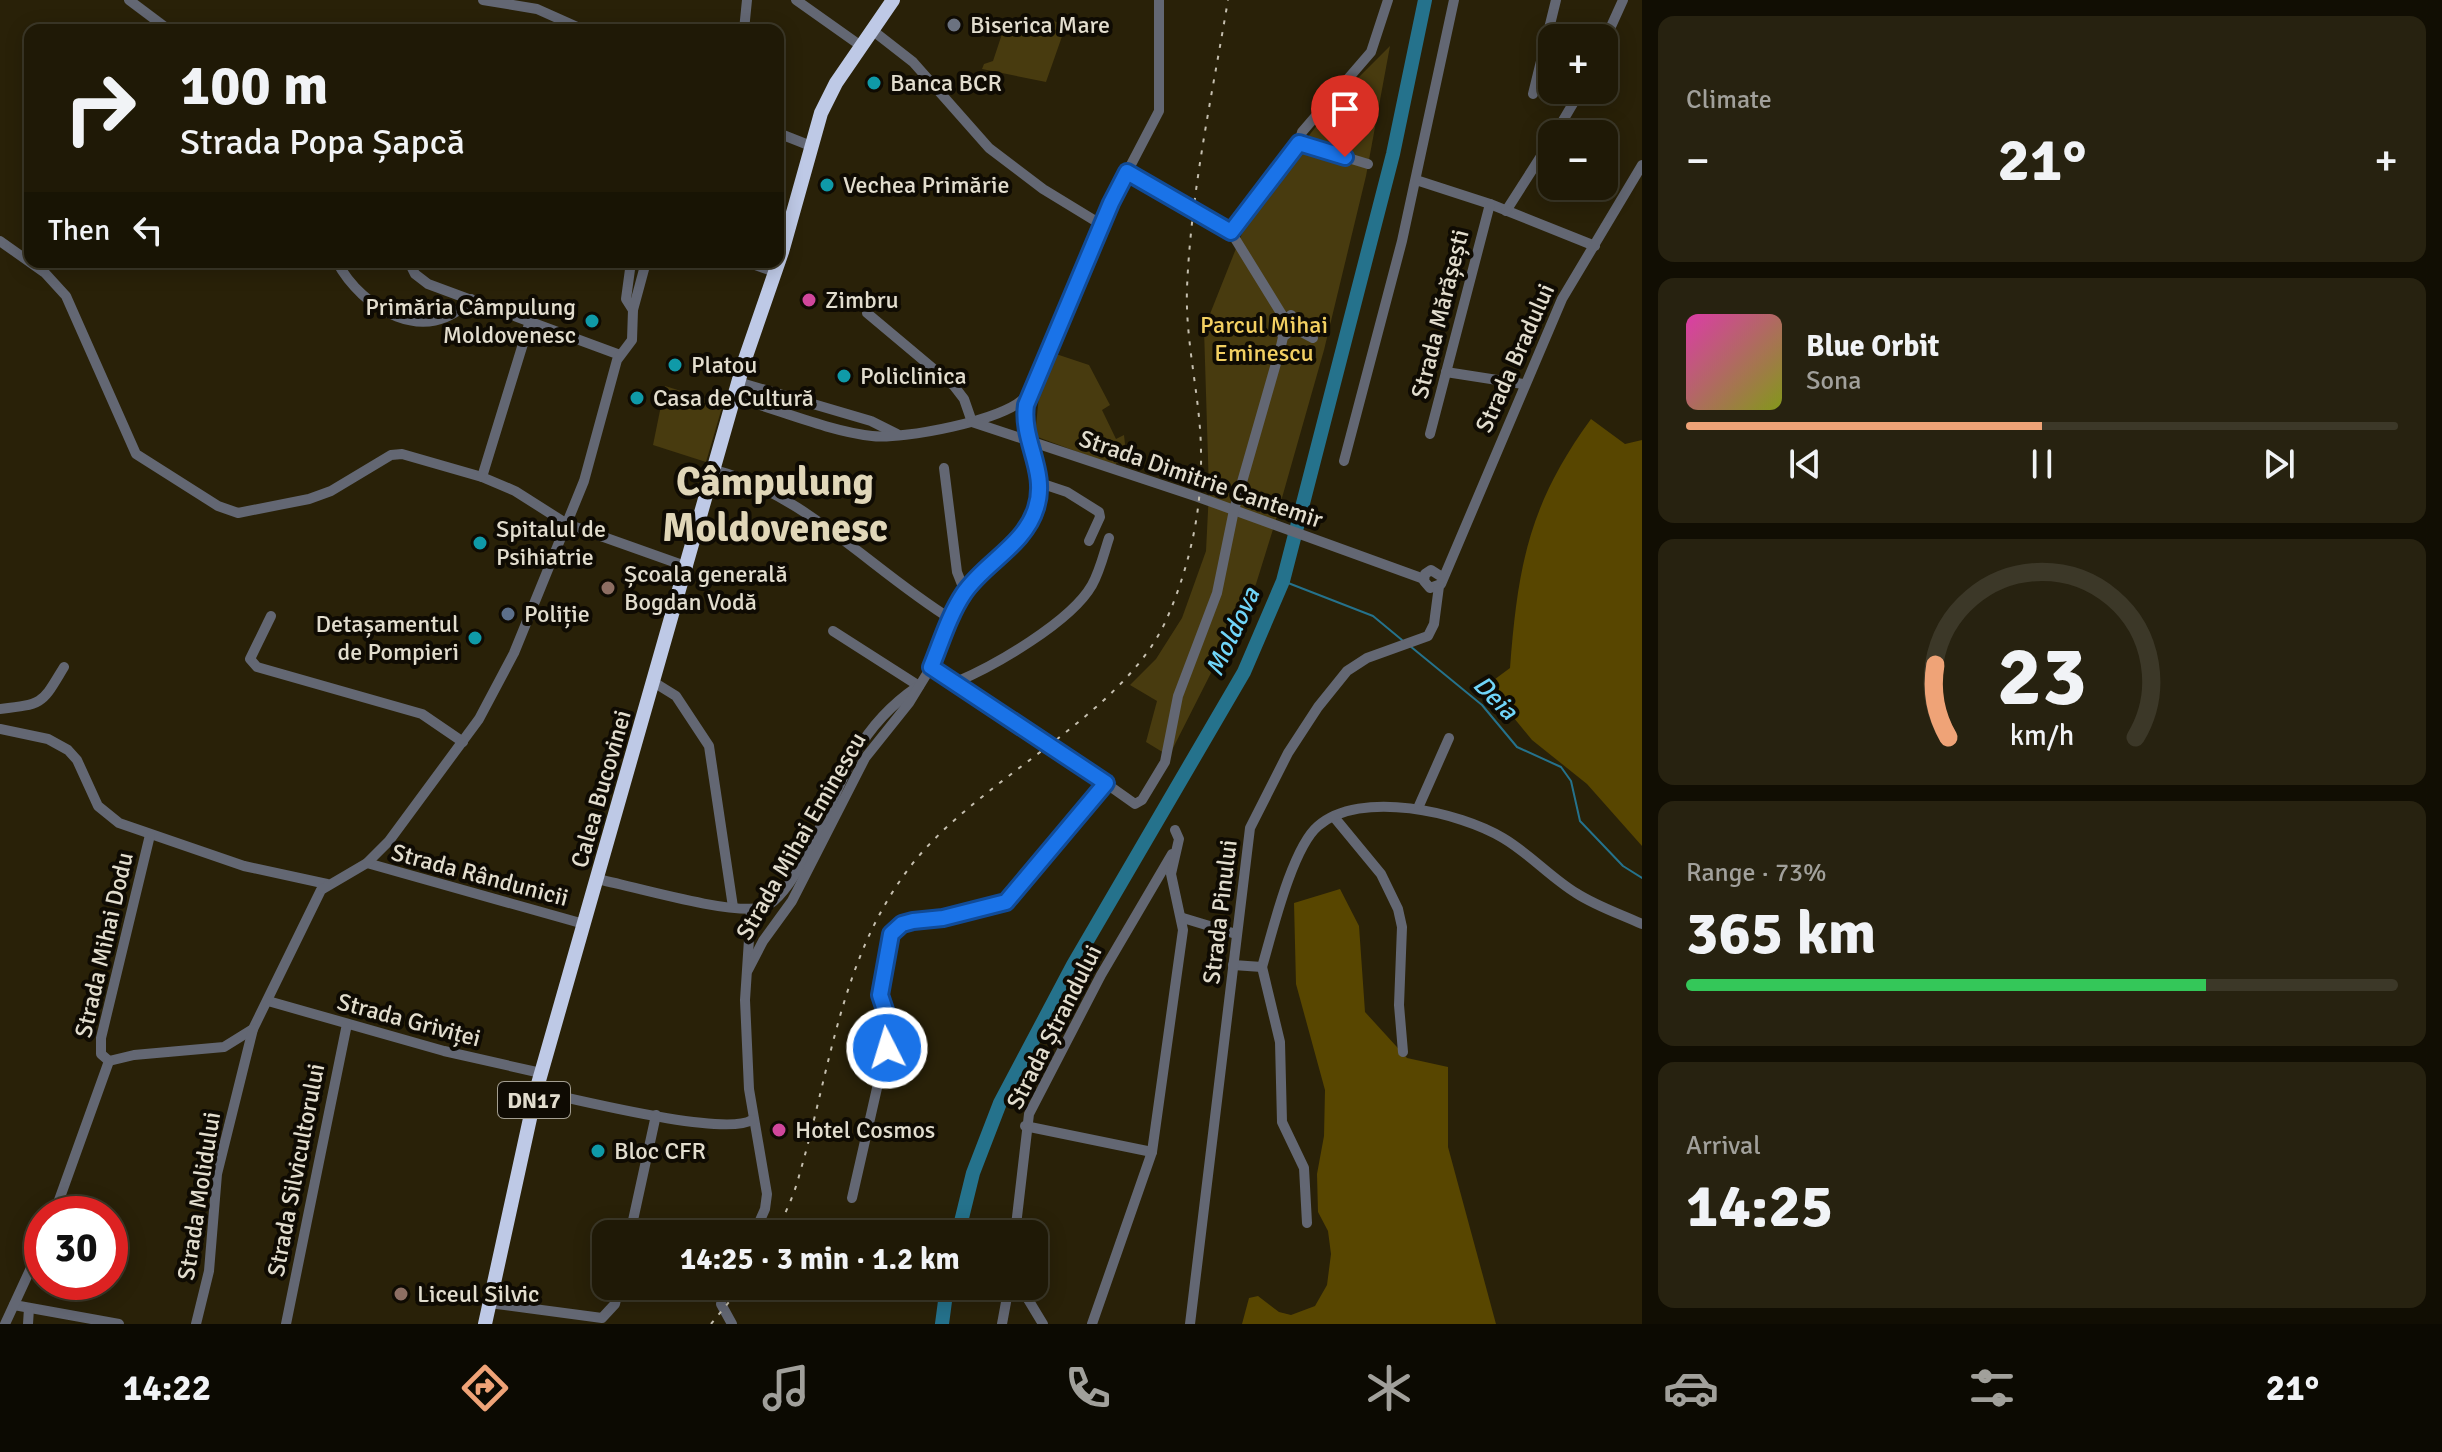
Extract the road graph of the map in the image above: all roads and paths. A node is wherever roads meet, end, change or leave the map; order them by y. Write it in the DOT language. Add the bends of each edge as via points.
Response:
graph roads {
  1 [pos="129,0"];
  2 [pos="483,0"];
  3 [pos="747,0"];
  4 [pos="796,0"];
  5 [pos="893,0"];
  6 [pos="1159,0"];
  7 [pos="1388,0"];
  8 [pos="1454,0"];
  9 [pos="1556,0"];
  10 [pos="1623,0"];
  11 [pos="161,24"];
  12 [pos="571,24"];
  13 [pos="745,24"];
  14 [pos="1612,24"];
  15 [pos="872,30"];
  16 [pos="861,46"];
  17 [pos="1533,94"];
  18 [pos="784,135"];
  19 [pos="1299,143"];
  20 [pos="811,146"];
  21 [pos="1538,161"];
  22 [pos="1368,164"];
  23 [pos="1642,165"];
  24 [pos="1127,172"];
  25 [pos="1416,180"];
  26 [pos="1490,204"];
  27 [pos="1506,211"];
  28 [pos="1102,225"];
  29 [pos="1231,232"];
  30 [pos="784,240"];
  31 [pos="0,241"];
  32 [pos="1595,246"];
  33 [pos="24,259"];
  34 [pos="36,268"];
  35 [pos="341,268"];
  36 [pos="412,268"];
  37 [pos="630,268"];
  38 [pos="644,268"];
  39 [pos="764,268"];
  40 [pos="776,268"];
  41 [pos="775,272"];
  42 [pos="471,299"];
  43 [pos="633,310"];
  44 [pos="867,313"];
  45 [pos="1284,318"];
  46 [pos="530,321"];
  47 [pos="1294,328"];
  48 [pos="1283,337"];
  49 [pos="1313,338"];
  50 [pos="620,355"];
  51 [pos="1446,372"];
  52 [pos="738,382"];
  53 [pos="1523,384"];
  54 [pos="1029,393"];
  55 [pos="734,397"];
  56 [pos="972,422"];
  57 [pos="897,434"];
  58 [pos="1430,434"];
  59 [pos="1029,441"];
  60 [pos="1344,461"];
  61 [pos="944,468"];
  62 [pos="715,470"];
  63 [pos="482,477"];
  64 [pos="1040,483"];
  65 [pos="1234,510"];
  66 [pos="567,524"];
  67 [pos="1109,538"];
  68 [pos="1089,541"];
  69 [pos="688,567"];
  70 [pos="1441,582"];
  71 [pos="965,592"];
  72 [pos="271,616"];
  73 [pos="951,619"];
  74 [pos="833,631"];
  75 [pos="64,667"];
  76 [pos="931,667"];
  77 [pos="956,682"];
  78 [pos="655,683"];
  79 [pos="919,686"];
  80 [pos="0,709"];
  81 [pos="0,729"];
  82 [pos="1449,738"];
  83 [pos="463,742"];
  84 [pos="1106,783"];
  85 [pos="1418,808"];
  86 [pos="1334,817"];
  87 [pos="1175,830"];
  88 [pos="150,835"];
  89 [pos="1174,853"];
  90 [pos="367,863"];
  91 [pos="597,879"];
  92 [pos="327,884"];
  93 [pos="733,907"];
  94 [pos="751,909"];
  95 [pos="1183,918"];
  96 [pos="584,924"];
  97 [pos="1642,924"];
  98 [pos="1236,934"];
  99 [pos="1233,965"];
  100 [pos="1262,967"];
  101 [pos="748,970"];
  102 [pos="268,1001"];
  103 [pos="347,1024"];
  104 [pos="253,1029"];
  105 [pos="1403,1052"];
  106 [pos="109,1061"];
  107 [pos="541,1073"];
  108 [pos="536,1091"];
  109 [pos="656,1115"];
  110 [pos="752,1120"];
  111 [pos="1025,1126"];
  112 [pos="1152,1152"];
  113 [pos="60,1196"];
  114 [pos="852,1198"];
  115 [pos="633,1220"];
  116 [pos="760,1220"];
  117 [pos="1016,1220"];
  118 [pos="1307,1223"];
  119 [pos="24,1283"];
  120 [pos="616,1300"];
  121 [pos="722,1300"];
  122 [pos="1006,1300"];
  123 [pos="1028,1300"];
  124 [pos="489,1303"];
  125 [pos="14,1305"];
  126 [pos="29,1308"];
  127 [pos="5,1324"];
  128 [pos="28,1324"];
  129 [pos="119,1324"];
  130 [pos="196,1324"];
  131 [pos="286,1324"];
  132 [pos="485,1324"];
  133 [pos="732,1324"];
  134 [pos="1002,1324"];
  135 [pos="1043,1324"];
  136 [pos="1092,1324"];
  137 [pos="1190,1324"];
  1 -- 11 [label="street"];
  2 -- 12 [label="street" via="537,9"];
  3 -- 13 [label="street"];
  4 -- 16 [label="street"];
  5 -- 15 [label="highway, DN17"];
  6 -- 24 [label="street" via="1159,111"];
  7 -- 19 [label="street" via="1371,52 1302,132"];
  8 -- 25 [label="street"];
  9 -- 17 [label="street"];
  10 -- 14 [label="street"];
  15 -- 16 [label="highway, DN17"];
  15 -- 28 [label="street" via="921,70 989,148"];
  16 -- 20 [label="highway, DN17" via="830,93"];
  18 -- 20 [label="street"];
  19 -- 22 [label="street"];
  19 -- 29 [label="street"];
  20 -- 30 [label="highway, DN17"];
  21 -- 27 [label="street"];
  23 -- 32 [label="street, Strada Bradului"];
  24 -- 28 [label="street"];
  24 -- 29 [label="street"];
  25 -- 26 [label="street, Strada Mărășești"];
  25 -- 60 [label="street"];
  26 -- 27 [label="street, Strada Mărășești"];
  26 -- 51 [label="street, Strada Mărășești"];
  27 -- 32 [label="street, Strada Mărășești"];
  28 -- 54 [label="street"];
  29 -- 45 [label="street"];
  31 -- 33 [label="street"];
  32 -- 53 [label="street, Strada Bradului" via="1580,264"];
  34 -- 63 [label="street" via="58,285 77,316 136,454 218,506 238,513 309,499 396,453"];
  35 -- 42 [label="street" via="370,304 411,322 440,319"];
  36 -- 42 [label="street" via="428,284"];
  37 -- 43 [label="street" via="626,299"];
  38 -- 43 [label="street"];
  39 -- 41 [label="street"];
  40 -- 41 [label="highway, DN17"];
  41 -- 52 [label="highway, Calea Bucovinei / DN17"];
  42 -- 46 [label="street"];
  43 -- 50 [label="street" via="632,340"];
  44 -- 56 [label="street" via="954,386"];
  45 -- 47 [label="street" via="1291,315"];
  45 -- 48 [label="street" via="1279,326"];
  46 -- 50 [label="street"];
  46 -- 63 [label="street"];
  47 -- 48 [label="street"];
  47 -- 49 [label="street"];
  48 -- 65 [label="street"];
  50 -- 66 [label="street" via="597,442"];
  51 -- 53 [label="street"];
  51 -- 58 [label="street, Strada Mărășești"];
  52 -- 55 [label="highway, Calea Bucovinei / DN17"];
  52 -- 57 [label="street" via="871,421"];
  53 -- 70 [label="street, Strada Bradului"];
  54 -- 56 [label="street, Strada Dimitrie Cantemir" via="1008,412"];
  54 -- 59 [label="street, Strada Mihai Eminescu"];
  55 -- 57 [label="street, Strada Dimitrie Cantemir" via="867,436"];
  55 -- 62 [label="highway, Calea Bucovinei / DN17"];
  56 -- 57 [label="street, Strada Dimitrie Cantemir"];
  56 -- 59 [label="street, Strada Dimitrie Cantemir"];
  59 -- 64 [label="street, Strada Mihai Eminescu"];
  59 -- 65 [label="street, Strada Dimitrie Cantemir"];
  61 -- 71 [label="street" via="955,564"];
  62 -- 69 [label="highway, Calea Bucovinei / DN17"];
  62 -- 73 [label="street" via="751,483 808,516"];
  63 -- 66 [label="street"];
  64 -- 68 [label="street" via="1099,512"];
  64 -- 71 [label="street, Strada Mihai Eminescu" via="1025,531"];
  65 -- 70 [label="street, Strada Dimitrie Cantemir" via="1422,576 1433,570"];
  65 -- 84 [label="street" via="1217,593 1178,696 1165,762 1135,804"];
  66 -- 69 [label="street"];
  66 -- 83 [label="street" via="506,671"];
  67 -- 77 [label="street" via="1093,583 1062,617 980,672"];
  69 -- 78 [label="highway, Calea Bucovinei / DN17"];
  70 -- 98 [label="street, Strada Pinului" via="1432,631 1347,671 1288,753 1250,828"];
  71 -- 73 [label="street, Strada Mihai Eminescu"];
  72 -- 83 [label="street" via="250,659 257,667 422,714"];
  73 -- 76 [label="street, Strada Mihai Eminescu"];
  74 -- 79 [label="street"];
  75 -- 80 [label="street" via="42,701"];
  76 -- 77 [label="street"];
  76 -- 79 [label="street, Strada Mihai Eminescu"];
  77 -- 84 [label="street"];
  78 -- 91 [label="highway, Calea Bucovinei / DN17"];
  78 -- 93 [label="street" via="676,696 709,746"];
  79 -- 94 [label="street, Strada Mihai Eminescu" via="881,719 855,754 786,892 772,904"];
  79 -- 101 [label="street, Strada Mihai Eminescu" via="865,758 792,901"];
  81 -- 88 [label="street" via="48,739 68,750 98,806 119,823"];
  82 -- 85 [label="street"];
  83 -- 90 [label="street"];
  84 -- 114 [label="street" via="1006,902 902,924 891,934 880,995 890,1031"];
  85 -- 86 [label="street" via="1373,807"];
  85 -- 97 [label="street" via="1501,836 1576,893"];
  86 -- 100 [label="street" via="1305,843"];
  86 -- 105 [label="street" via="1381,874 1398,909"];
  87 -- 89 [label="street" via="1179,839"];
  88 -- 92 [label="street" via="244,866"];
  88 -- 106 [label="street, Strada Mihai Dodu" via="99,1047"];
  89 -- 95 [label="street" via="1173,890"];
  89 -- 111 [label="street, Strada Ștrandului" via="1101,975"];
  90 -- 92 [label="street"];
  90 -- 96 [label="street, Strada Rândunicii"];
  91 -- 93 [label="street"];
  91 -- 96 [label="highway, Calea Bucovinei / DN17"];
  92 -- 102 [label="street, Strada Molidului"];
  93 -- 94 [label="street"];
  94 -- 101 [label="street, Strada Mihai Eminescu"];
  95 -- 98 [label="street"];
  95 -- 112 [label="street"];
  96 -- 107 [label="highway, Calea Bucovinei / DN17"];
  98 -- 99 [label="street, Strada Pinului"];
  99 -- 100 [label="street"];
  99 -- 137 [label="street, Strada Pinului"];
  100 -- 118 [label="street" via="1280,1042 1282,1122 1304,1168"];
  101 -- 110 [label="street, Strada Mihai Eminescu"];
  102 -- 103 [label="street, Strada Griviței"];
  102 -- 104 [label="street, Strada Molidului"];
  103 -- 107 [label="street, Strada Griviței"];
  103 -- 131 [label="street, Strada Silvicultorului"];
  104 -- 106 [label="street" via="224,1047"];
  104 -- 130 [label="street, Strada Molidului" via="217,1174 209,1271"];
  106 -- 113 [label="street"];
  107 -- 108 [label="highway, Calea Bucovinei / DN17"];
  108 -- 109 [label="street"];
  108 -- 124 [label="highway, Calea Bucovinei / DN17"];
  109 -- 110 [label="street" via="737,1126"];
  109 -- 115 [label="street"];
  110 -- 116 [label="street, Strada Mihai Eminescu" via="767,1194"];
  111 -- 112 [label="street"];
  111 -- 117 [label="street, Strada Ștrandului"];
  112 -- 136 [label="street"];
  119 -- 125 [label="street"];
  120 -- 124 [label="street" via="602,1318"];
  121 -- 133 [label="street"];
  122 -- 134 [label="street"];
  123 -- 135 [label="street"];
  124 -- 132 [label="highway, Calea Bucovinei / DN17"];
  125 -- 126 [label="street"];
  125 -- 127 [label="street"];
  126 -- 128 [label="street"];
  126 -- 129 [label="street"];
}
